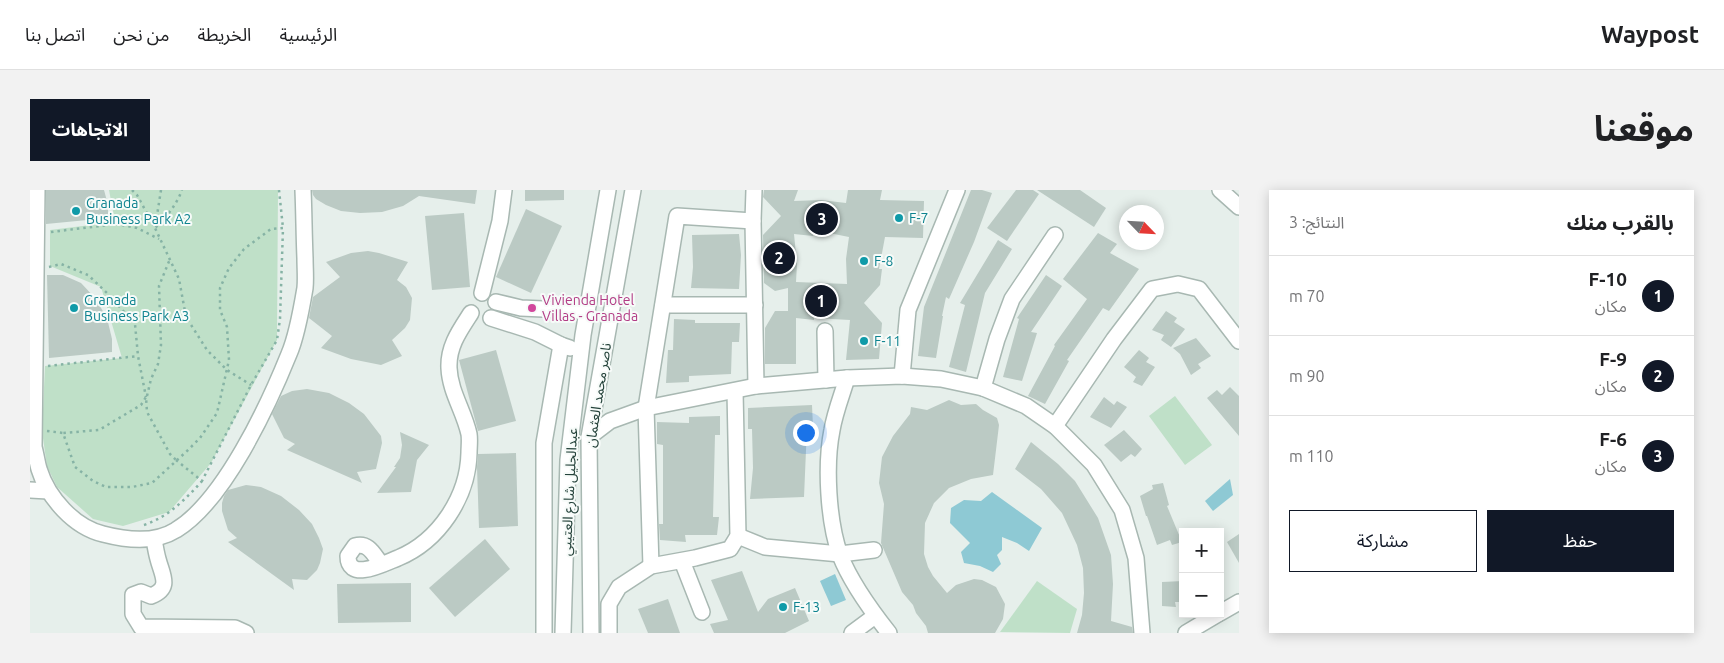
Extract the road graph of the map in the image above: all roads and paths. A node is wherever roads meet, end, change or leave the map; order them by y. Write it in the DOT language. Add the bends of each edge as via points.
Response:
graph roads {
  1 [pos="37,190"];
  2 [pos="132,190"];
  3 [pos="161,190"];
  4 [pos="182,190"];
  5 [pos="279,190"];
  6 [pos="303,190"];
  7 [pos="504,190"];
  8 [pos="608,190"];
  9 [pos="633,190"];
  10 [pos="754,190"];
  11 [pos="957,190"];
  12 [pos="1220,190"];
  13 [pos="1239,207"];
  14 [pos="753,221"];
  15 [pos="155,228"];
  16 [pos="283,228"];
  17 [pos="37,233"];
  18 [pos="1055,234"];
  19 [pos="158,239"];
  20 [pos="170,259"];
  21 [pos="36,270"];
  22 [pos="482,293"];
  23 [pos="496,302"];
  24 [pos="663,305"];
  25 [pos="755,305"];
  26 [pos="521,308"];
  27 [pos="542,308"];
  28 [pos="587,311"];
  29 [pos="471,313"];
  30 [pos="491,318"];
  31 [pos="516,325"];
  32 [pos="825,331"];
  33 [pos="535,332"];
  34 [pos="1239,341"];
  35 [pos="560,345"];
  36 [pos="581,351"];
  37 [pos="138,356"];
  38 [pos="35,367"];
  39 [pos="227,370"];
  40 [pos="902,376"];
  41 [pos="847,378"];
  42 [pos="826,380"];
  43 [pos="251,385"];
  44 [pos="756,386"];
  45 [pos="984,388"];
  46 [pos="735,391"];
  47 [pos="146,398"];
  48 [pos="646,408"];
  49 [pos="1055,426"];
  50 [pos="589,437"];
  51 [pos="176,460"];
  52 [pos="202,481"];
  53 [pos="30,490"];
  54 [pos="48,491"];
  55 [pos="141,526"];
  56 [pos="738,536"];
  57 [pos="154,539"];
  58 [pos="874,550"];
  59 [pos="840,554"];
  60 [pos="682,561"];
  61 [pos="381,564"];
  62 [pos="651,566"];
  63 [pos="1239,602"];
  64 [pos="1224,611"];
  65 [pos="702,612"];
  66 [pos="875,616"];
  67 [pos="1212,618"];
  68 [pos="246,633"];
  69 [pos="544,633"];
  70 [pos="563,633"];
  71 [pos="591,633"];
  72 [pos="609,633"];
  73 [pos="852,633"];
  74 [pos="889,633"];
  75 [pos="1142,633"];
  76 [pos="1186,633"];
  1 -- 17 [label="street"];
  2 -- 15 [label="path"];
  3 -- 15 [label="path"];
  4 -- 15 [label="path"];
  5 -- 16 [label="path"];
  6 -- 57 [label="street" via="305,286 290,353 258,422 224,481 195,515 175,531"];
  7 -- 22 [label="street" via="500,221"];
  8 -- 28 [label="street, عبدالجليل شارع العتيبي"];
  9 -- 50 [label="street, ناصر محمد العثمان"];
  10 -- 14 [label="street"];
  11 -- 40 [label="street" via="908,310"];
  12 -- 13 [label="street"];
  14 -- 24 [label="street" via="677,216"];
  14 -- 25 [label="street"];
  15 -- 19 [label="path"];
  16 -- 39 [label="path" via="271,228 244,248 229,268 220,288 220,310 227,326"];
  16 -- 43 [label="path" via="277,340"];
  17 -- 19 [label="path" via="116,224 138,228"];
  17 -- 21 [label="street"];
  18 -- 45 [label="street" via="1012,299"];
  19 -- 20 [label="path"];
  20 -- 39 [label="path" via="180,280 186,317 207,350"];
  20 -- 47 [label="path" via="159,286 161,345"];
  21 -- 37 [label="path" via="61,264 88,275 135,324"];
  21 -- 38 [label="street"];
  22 -- 23 [label="street" via="491,295"];
  22 -- 29 [label="street" via="471,300"];
  23 -- 26 [label="street"];
  23 -- 30 [label="street" via="496,311"];
  24 -- 25 [label="street"];
  24 -- 48 [label="street"];
  25 -- 44 [label="street"];
  26 -- 27 [label="street"];
  26 -- 31 [label="street" via="516,316"];
  27 -- 28 [label="street"];
  27 -- 33 [label="street" via="541,321"];
  28 -- 36 [label="street, عبدالجليل شارع العتيبي"];
  29 -- 30 [label="street" via="478,319"];
  29 -- 61 [label="street" via="454,340 449,367 450,382 469,434 468,466 460,494 447,518 427,540 404,555"];
  30 -- 31 [label="street"];
  31 -- 33 [label="street"];
  32 -- 42 [label="street"];
  33 -- 35 [label="street"];
  34 -- 49 [label="street" via="1199,289 1178,284 1152,290"];
  35 -- 36 [label="street"];
  35 -- 69 [label="street" via="544,443"];
  36 -- 70 [label="street, عبدالجليل شارع العتيبي" via="568,460"];
  37 -- 38 [label="path"];
  37 -- 47 [label="path"];
  38 -- 54 [label="street" via="34,447"];
  39 -- 43 [label="path"];
  39 -- 51 [label="path" via="217,413 200,438"];
  40 -- 41 [label="street"];
  40 -- 45 [label="street" via="941,379"];
  41 -- 42 [label="street"];
  41 -- 59 [label="street" via="832,430 828,478"];
  42 -- 44 [label="street"];
  43 -- 52 [label="path"];
  44 -- 46 [label="street"];
  45 -- 49 [label="street" via="1026,406"];
  46 -- 48 [label="street"];
  46 -- 56 [label="street"];
  47 -- 51 [label="path" via="147,412"];
  47 -- 51 [label="path" via="141,405 99,430 63,433 75,467 106,487 132,487 152,483"];
  48 -- 50 [label="street" via="610,420"];
  48 -- 62 [label="street"];
  49 -- 75 [label="street" via="1094,465 1122,510 1136,558"];
  50 -- 71 [label="street, ناصر محمد العثمان"];
  51 -- 52 [label="path"];
  52 -- 55 [label="path" via="186,499 163,516"];
  53 -- 54 [label="street"];
  54 -- 57 [label="street" via="79,523 97,533 123,539"];
  56 -- 59 [label="street" via="765,547"];
  56 -- 60 [label="street" via="730,550"];
  57 -- 68 [label="street" via="164,578 163,587 151,596 141,592 133,595 133,614 141,627 235,628"];
  58 -- 59 [label="street"];
  59 -- 66 [label="street" via="851,579"];
  60 -- 62 [label="street"];
  60 -- 65 [label="street"];
  62 -- 72 [label="street" via="619,587 609,604"];
  63 -- 64 [label="street"];
  66 -- 73 [label="street"];
  66 -- 74 [label="street"];
  67 -- 76 [label="street"];
}
